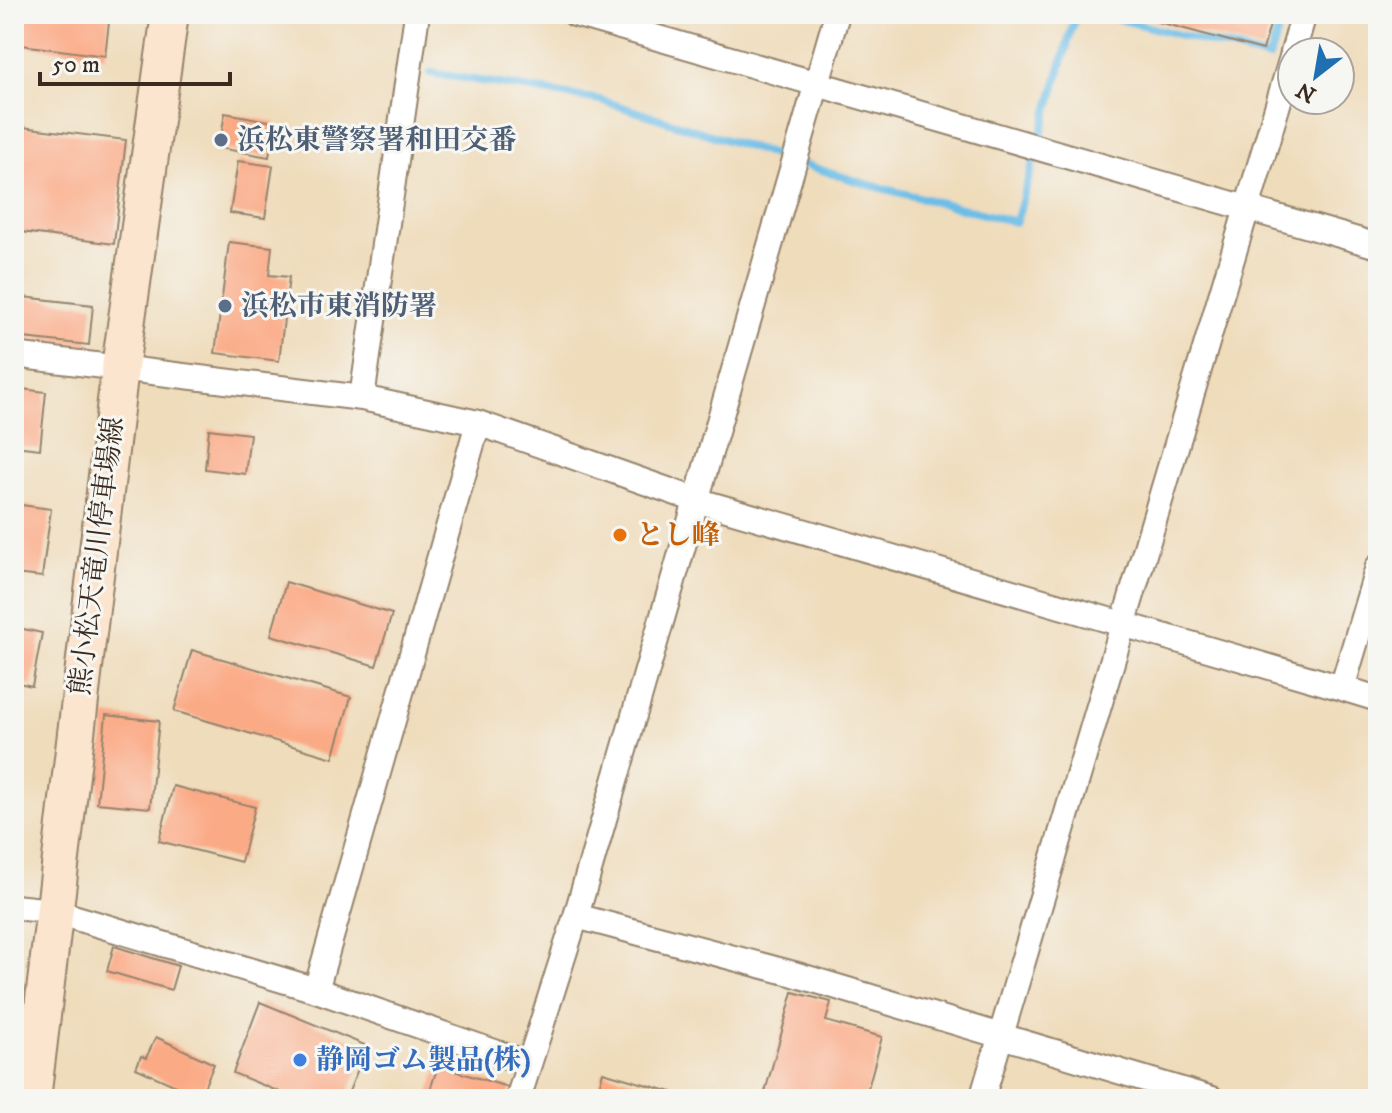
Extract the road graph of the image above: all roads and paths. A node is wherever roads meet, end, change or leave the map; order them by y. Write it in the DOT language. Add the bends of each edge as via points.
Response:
graph roads {
  1 [pos="170,14"];
  2 [pos="417,14"];
  3 [pos="575,14"];
  4 [pos="837,14"];
  5 [pos="1304,14"];
  6 [pos="1298,36"];
  7 [pos="818,83"];
  8 [pos="1276,110"];
  9 [pos="1246,210"];
  10 [pos="1378,246"];
  11 [pos="14,355"];
  12 [pos="120,368"];
  13 [pos="362,398"];
  14 [pos="478,423"];
  15 [pos="696,500"];
  16 [pos="1378,567"];
  17 [pos="1123,625"];
  18 [pos="1342,688"];
  19 [pos="1378,699"];
  20 [pos="14,907"];
  21 [pos="53,911"];
  22 [pos="576,916"];
  23 [pos="316,990"];
  24 [pos="999,1036"];
  25 [pos="529,1064"];
  26 [pos="32,1099"];
  27 [pos="518,1099"];
  28 [pos="982,1099"];
  29 [pos="1212,1099"];
  1 -- 12 [label="main road, 熊小松天竜川停車場線"];
  2 -- 13 [label="street"];
  3 -- 7 [label="street"];
  4 -- 7 [label="street"];
  5 -- 6 [label="street"];
  7 -- 9 [label="street"];
  7 -- 15 [label="street"];
  8 -- 9 [label="street"];
  9 -- 10 [label="street"];
  9 -- 17 [label="street"];
  11 -- 12 [label="street"];
  12 -- 13 [label="street"];
  12 -- 21 [label="main road, 熊小松天竜川停車場線"];
  13 -- 14 [label="street"];
  14 -- 15 [label="street"];
  14 -- 23 [label="street"];
  15 -- 17 [label="street"];
  15 -- 22 [label="street"];
  16 -- 18 [label="street"];
  17 -- 18 [label="street"];
  17 -- 24 [label="street"];
  18 -- 19 [label="street"];
  20 -- 21 [label="street"];
  21 -- 23 [label="street"];
  21 -- 26 [label="main road, 熊小松天竜川停車場線"];
  22 -- 24 [label="street"];
  22 -- 25 [label="street"];
  23 -- 25 [label="street"];
  24 -- 28 [label="street"];
  24 -- 29 [label="street"];
  25 -- 27 [label="street"];
}
